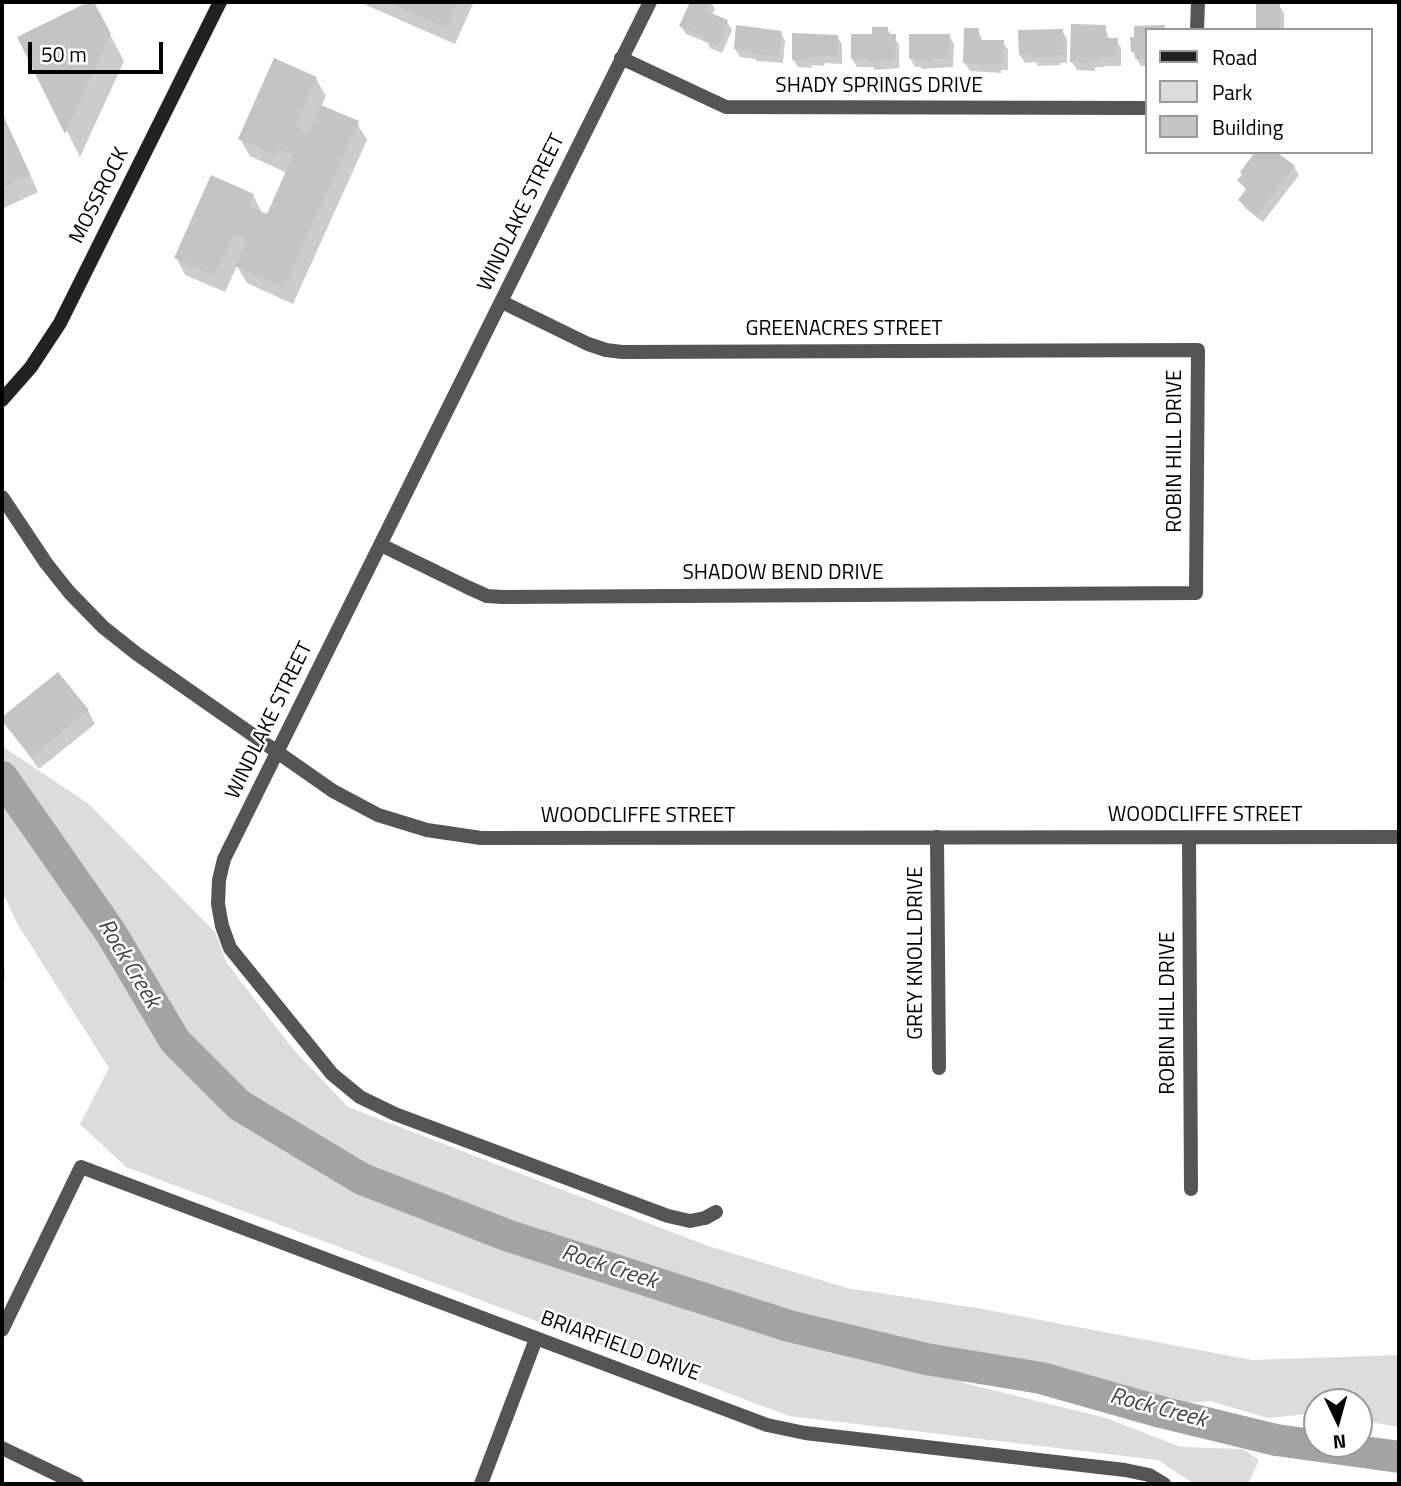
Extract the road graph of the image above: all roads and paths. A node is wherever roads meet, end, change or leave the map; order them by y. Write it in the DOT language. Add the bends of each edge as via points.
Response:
graph roads {
  1 [pos="220,2"];
  2 [pos="650,2"];
  3 [pos="1198,2"];
  4 [pos="1197,28"];
  5 [pos="621,58"];
  6 [pos="1146,107"];
  7 [pos="502,302"];
  8 [pos="1198,351"];
  9 [pos="2,400"];
  10 [pos="2,497"];
  11 [pos="381,545"];
  12 [pos="1196,593"];
  13 [pos="278,752"];
  14 [pos="937,837"];
  15 [pos="1189,837"];
  16 [pos="1399,837"];
  17 [pos="939,1068"];
  18 [pos="1191,1189"];
  19 [pos="716,1212"];
  20 [pos="2,1330"];
  21 [pos="536,1339"];
  22 [pos="2,1448"];
  23 [pos="77,1484"];
  24 [pos="481,1484"];
  25 [pos="1164,1484"];
  1 -- 9 [label="street, MOSSROCK" via="60,323"];
  2 -- 5 [label="street, WINDLAKE STREET"];
  3 -- 4 [label="street"];
  5 -- 6 [label="street, SHADY SPRINGS DRIVE" via="726,107"];
  5 -- 7 [label="street, WINDLAKE STREET"];
  7 -- 8 [label="street, GREENACRES STREET" via="588,344 622,352"];
  7 -- 11 [label="street, WINDLAKE STREET"];
  8 -- 12 [label="street, ROBIN HILL DRIVE"];
  10 -- 13 [label="street, WOODCLIFFE STREET" via="46,563 103,627"];
  11 -- 12 [label="street, SHADOW BEND DRIVE" via="487,596 503,597"];
  11 -- 13 [label="street, WINDLAKE STREET"];
  13 -- 14 [label="street, WOODCLIFFE STREET" via="333,791 378,815 454,836"];
  13 -- 19 [label="street, WINDLAKE STREET" via="224,859 218,904 230,948 332,1073 360,1097 395,1114 668,1216 690,1221"];
  14 -- 15 [label="street, WOODCLIFFE STREET"];
  14 -- 17 [label="street, GREY KNOLL DRIVE"];
  15 -- 16 [label="street, WOODCLIFFE STREET"];
  15 -- 18 [label="street, ROBIN HILL DRIVE"];
  20 -- 21 [label="street, BRIARFIELD DRIVE" via="81,1167"];
  21 -- 24 [label="street"];
  21 -- 25 [label="street, BRIARFIELD DRIVE" via="766,1425 1125,1470"];
  22 -- 23 [label="street"];
}
